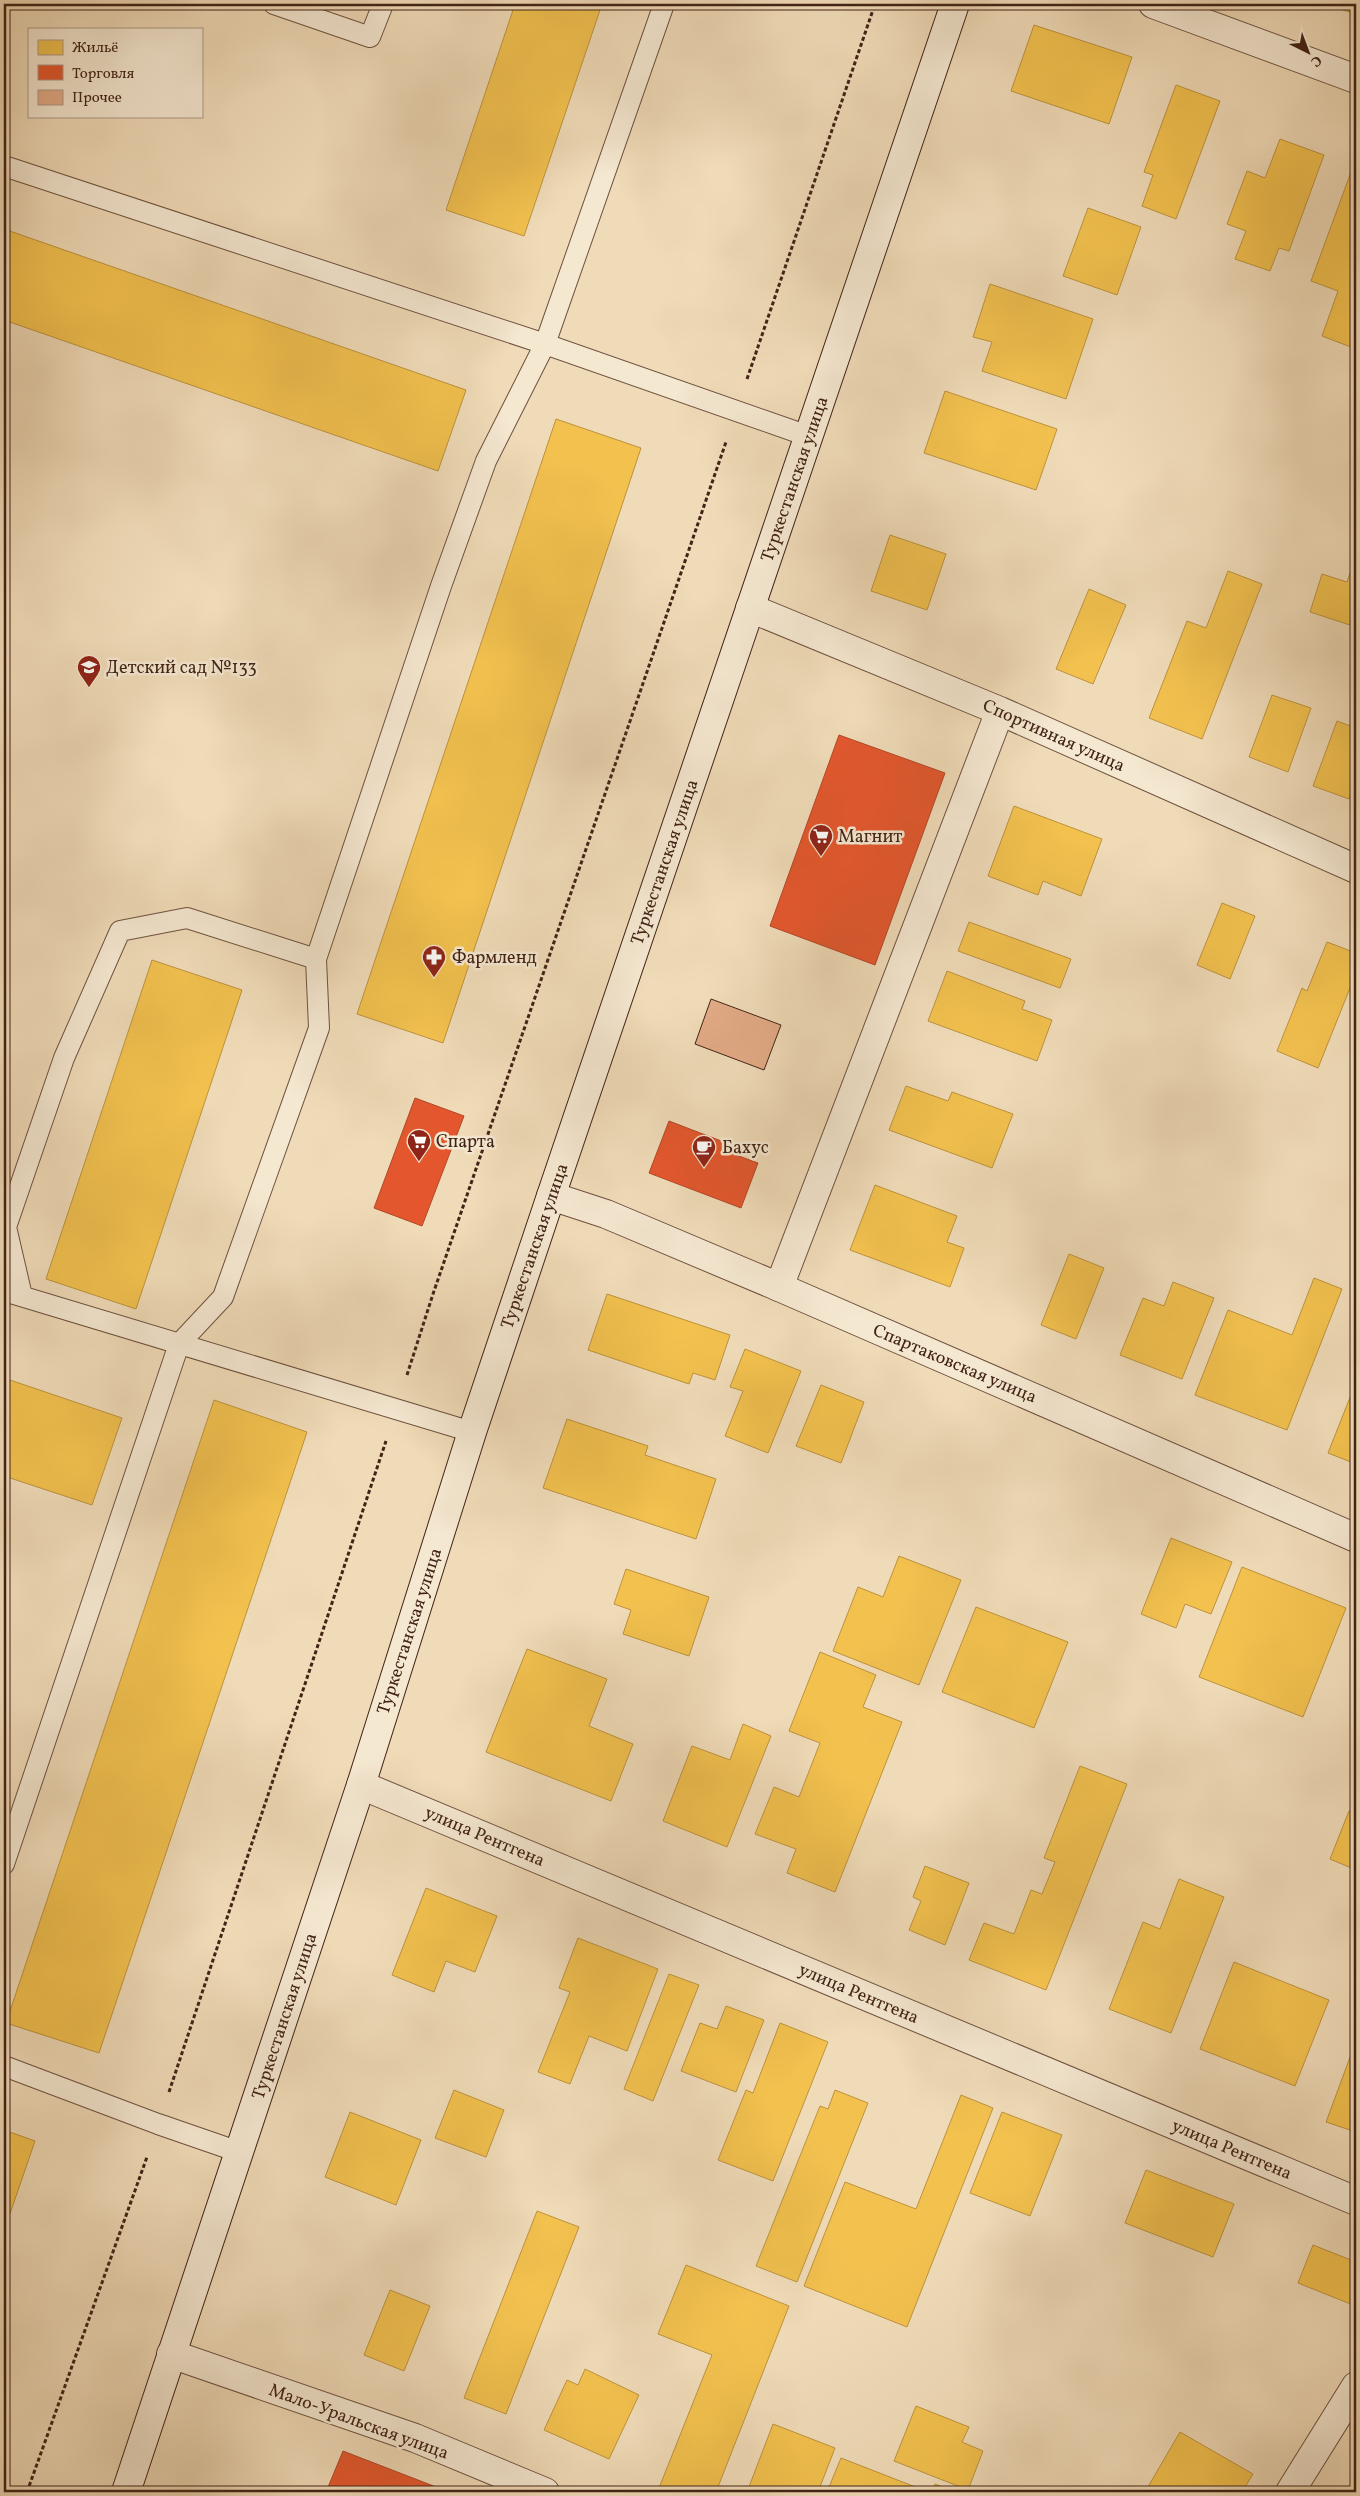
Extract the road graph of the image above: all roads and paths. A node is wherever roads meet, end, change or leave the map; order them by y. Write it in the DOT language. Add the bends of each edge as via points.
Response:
graph roads {
  1 [pos="274,4"];
  2 [pos="383,4"];
  3 [pos="664,4"];
  4 [pos="875,4"];
  5 [pos="955,4"];
  6 [pos="1153,4"];
  7 [pos="1356,79"];
  8 [pos="4,166"];
  9 [pos="546,344"];
  10 [pos="736,411"];
  11 [pos="808,436"];
  12 [pos="750,608"];
  13 [pos="1000,711"];
  14 [pos="1356,868"];
  15 [pos="316,959"];
  16 [pos="551,1196"];
  17 [pos="779,1287"];
  18 [pos="13,1293"];
  19 [pos="179,1344"];
  20 [pos="396,1410"];
  21 [pos="472,1432"];
  22 [pos="1356,1538"];
  23 [pos="361,1785"];
  24 [pos="4,1864"];
  25 [pos="4,2066"];
  26 [pos="158,2124"];
  27 [pos="239,2152"];
  28 [pos="1356,2201"];
  29 [pos="172,2354"];
  30 [pos="1356,2386"];
  31 [pos="27,2492"];
  32 [pos="126,2492"];
  33 [pos="545,2492"];
  34 [pos="1290,2492"];
  1 -- 2 [label="lane" via="370,36"];
  3 -- 9 [label="lane"];
  4 -- 10 [label="path"];
  5 -- 11 [label="street, Туркестанская улица"];
  6 -- 7 [label="street"];
  8 -- 9 [label="lane"];
  9 -- 10 [label="lane"];
  9 -- 15 [label="lane" via="486,461"];
  10 -- 11 [label="lane"];
  10 -- 20 [label="path"];
  11 -- 12 [label="street, Туркестанская улица"];
  12 -- 13 [label="street, Спортивная улица"];
  12 -- 16 [label="street, Туркестанская улица"];
  13 -- 14 [label="street, Спортивная улица"];
  13 -- 17 [label="street"];
  15 -- 18 [label="lane" via="187,918 120,931 64,1058 6,1227"];
  15 -- 19 [label="lane" via="319,1028 223,1297"];
  16 -- 17 [label="street, Спартаковская улица" via="606,1214"];
  16 -- 21 [label="street, Туркестанская улица"];
  17 -- 22 [label="street, Спартаковская улица"];
  18 -- 19 [label="lane"];
  19 -- 20 [label="lane"];
  19 -- 24 [label="lane"];
  20 -- 21 [label="lane"];
  20 -- 26 [label="path"];
  21 -- 23 [label="street, Туркестанская улица"];
  23 -- 27 [label="street, Туркестанская улица"];
  23 -- 28 [label="street, улица Рентгена"];
  25 -- 26 [label="lane"];
  26 -- 27 [label="lane"];
  26 -- 31 [label="path"];
  27 -- 29 [label="street, Туркестанская улица"];
  29 -- 32 [label="street, Туркестанская улица"];
  29 -- 33 [label="street, Мало-Уральская улица" via="415,2438"];
  30 -- 34 [label="street"];
}
